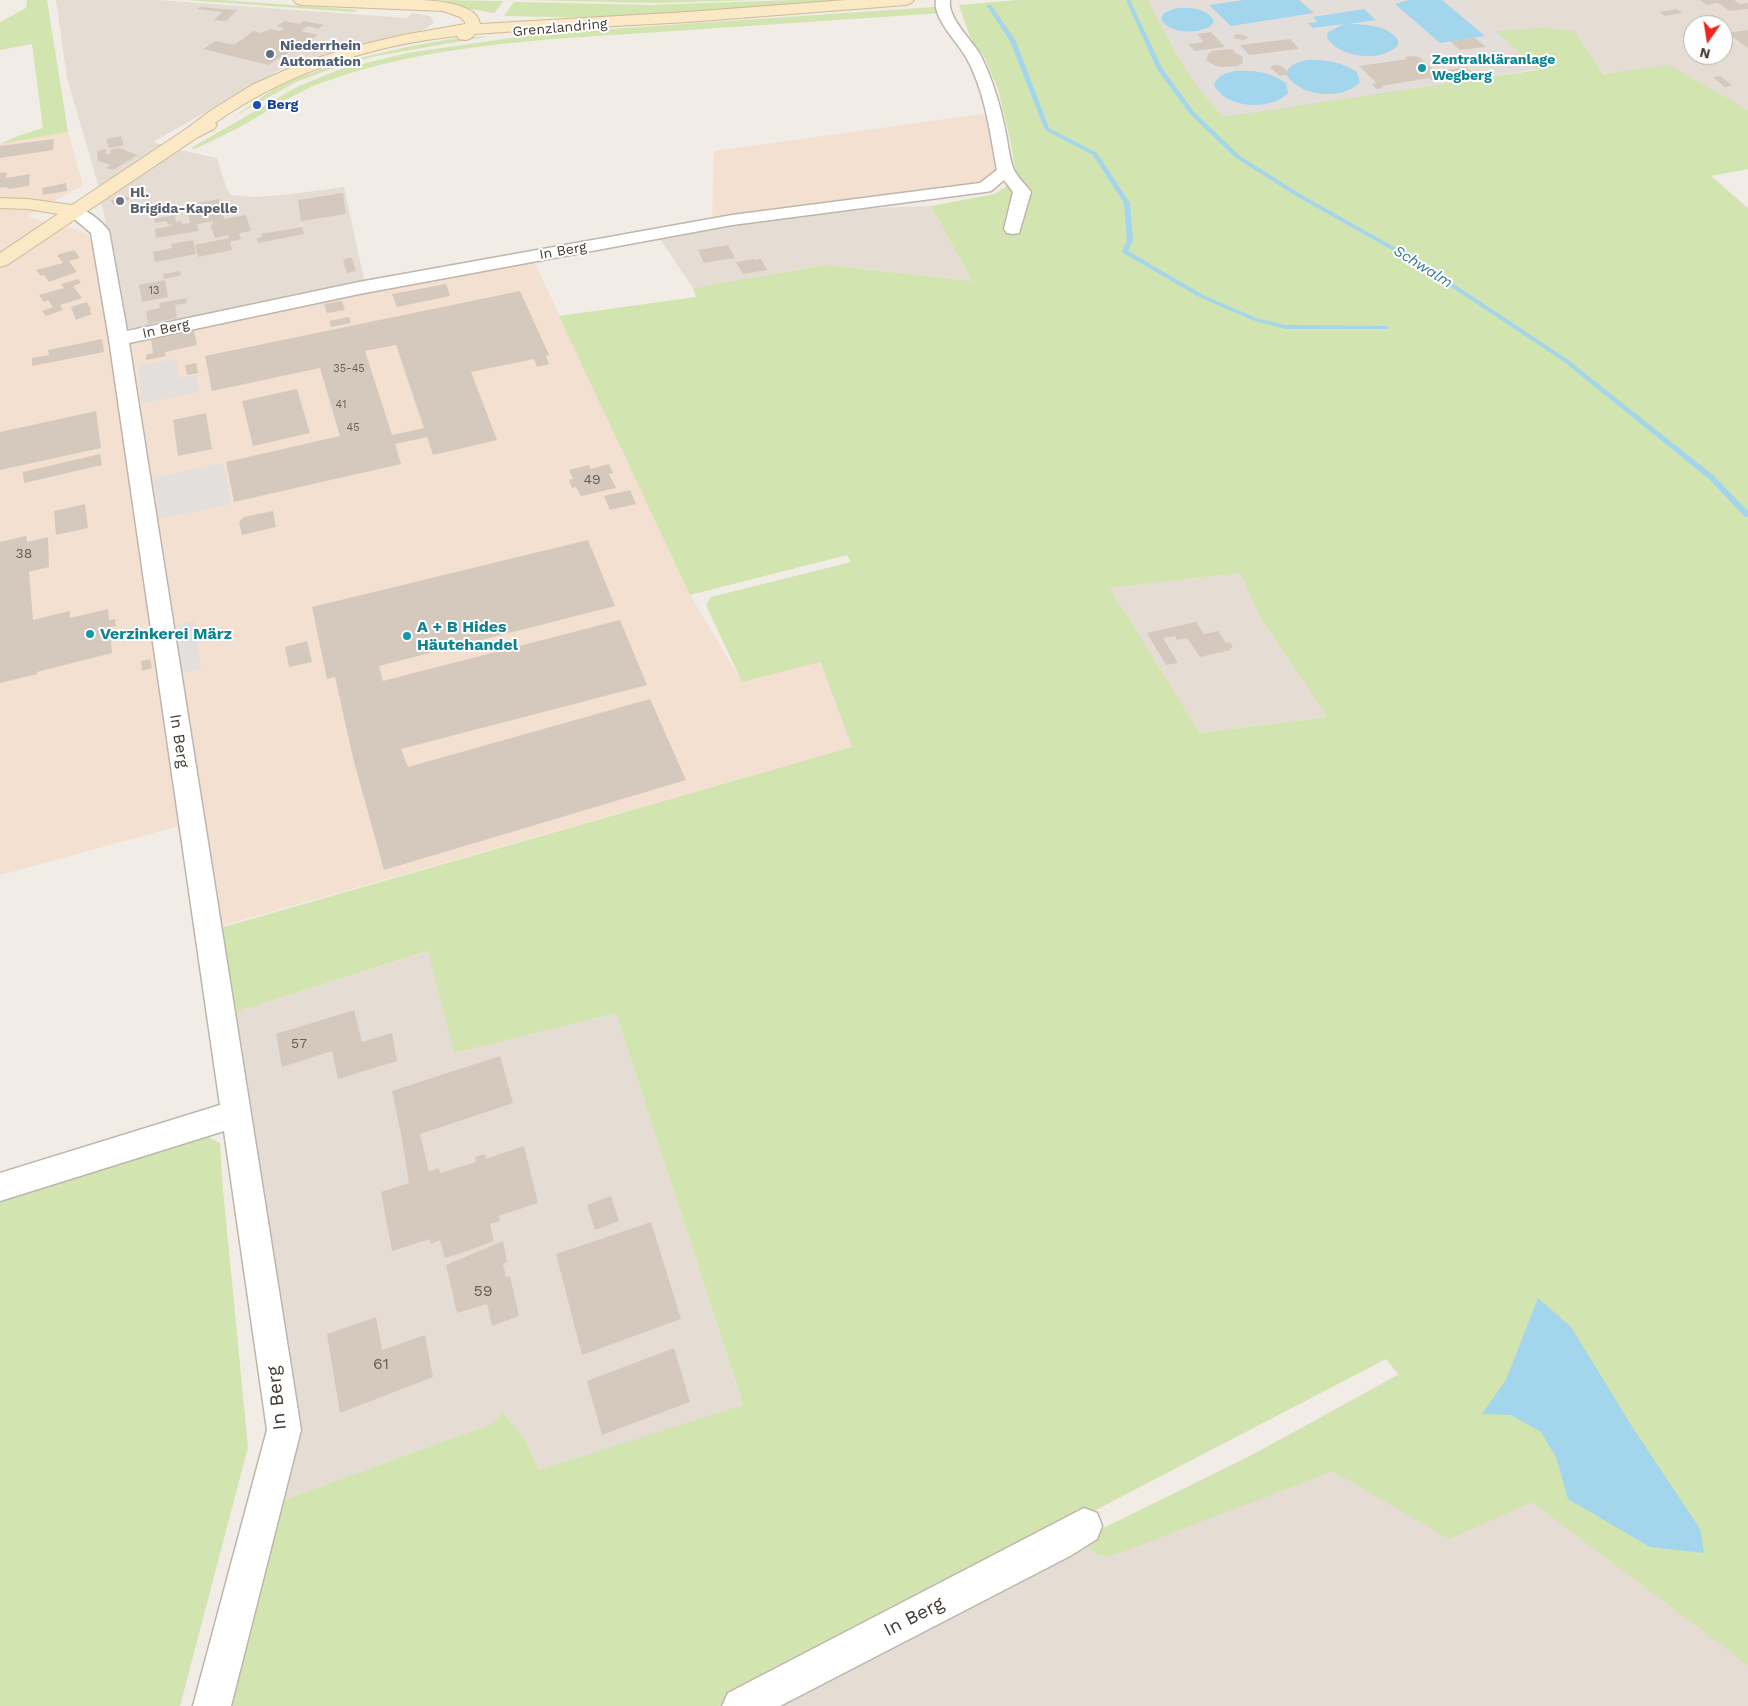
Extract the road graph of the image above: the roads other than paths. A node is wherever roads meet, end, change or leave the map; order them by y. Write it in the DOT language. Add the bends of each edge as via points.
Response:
graph roads {
  1 [pos="301,0"];
  2 [pos="906,0"];
  3 [pos="943,0"];
  4 [pos="385,2"];
  5 [pos="656,19"];
  6 [pos="464,27"];
  7 [pos="1006,171"];
  8 [pos="0,203"];
  9 [pos="74,211"];
  10 [pos="1014,229"];
  11 [pos="0,260"];
  12 [pos="119,339"];
  13 [pos="235,1114"];
  14 [pos="0,1187"];
  15 [pos="1084,1526"];
  16 [pos="212,1706"];
  17 [pos="741,1706"];
  1 -- 4 [label="main road"];
  2 -- 5 [label="main road, Grenzlandring"];
  3 -- 7 [label="street" via="942,5 984,80"];
  4 -- 6 [label="main road"];
  5 -- 6 [label="main road, Grenzlandring"];
  5 -- 6 [label="main road, Grenzlandring"];
  6 -- 9 [label="main road" via="314,70 192,133"];
  7 -- 10 [label="street" via="1022,192"];
  7 -- 12 [label="street, In Berg" via="985,187 732,220 359,288"];
  8 -- 9 [label="main road"];
  9 -- 11 [label="main road"];
  9 -- 12 [label="street, In Berg" via="100,231"];
  12 -- 13 [label="street, In Berg"];
  13 -- 14 [label="street"];
  13 -- 16 [label="street, In Berg" via="284,1430"];
  15 -- 17 [label="street, In Berg" via="1057,1543"];
}
